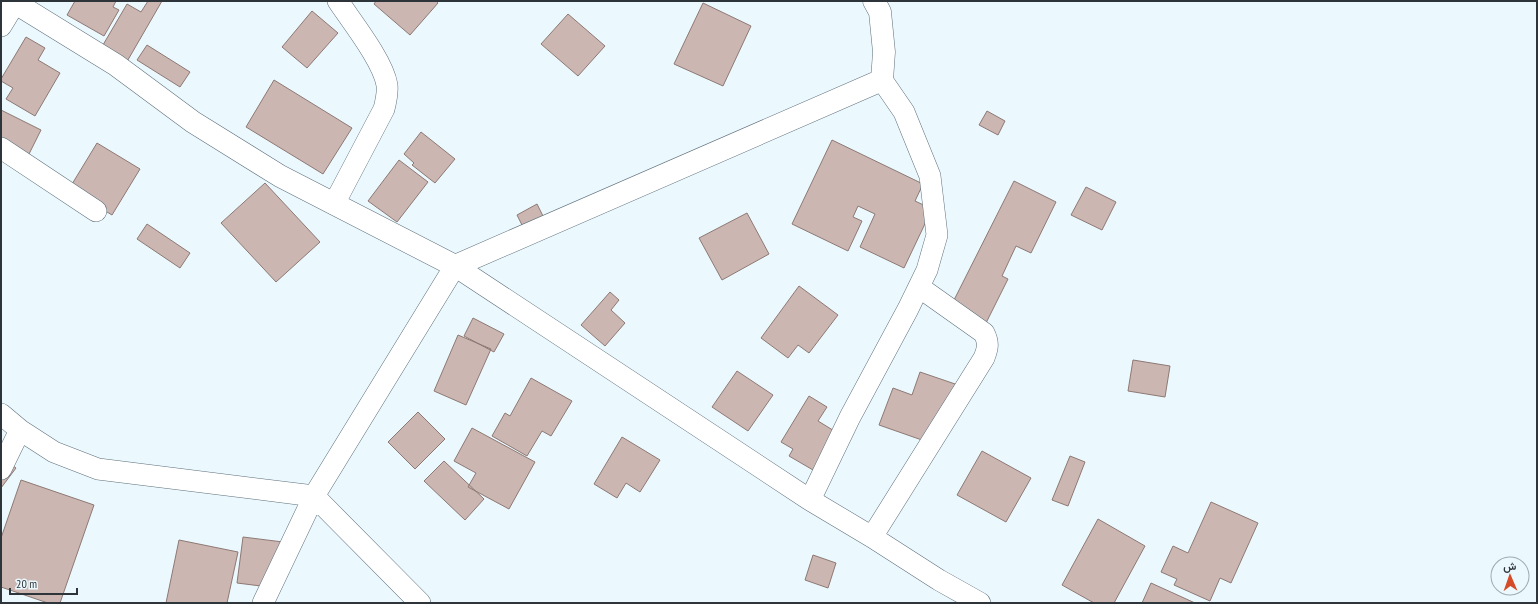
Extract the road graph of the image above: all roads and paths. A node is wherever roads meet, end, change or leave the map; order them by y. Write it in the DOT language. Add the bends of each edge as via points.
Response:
graph roads {
  1 [pos="338,1"];
  2 [pos="874,1"];
  3 [pos="14,2"];
  4 [pos="1,26"];
  5 [pos="882,80"];
  6 [pos="1,148"];
  7 [pos="334,204"];
  8 [pos="96,211"];
  9 [pos="456,266"];
  10 [pos="919,287"];
  11 [pos="1,414"];
  12 [pos="20,430"];
  13 [pos="1,469"];
  14 [pos="314,496"];
  15 [pos="810,500"];
  16 [pos="872,537"];
  17 [pos="263,603"];
  18 [pos="420,603"];
  19 [pos="980,603"];
  1 -- 7 [label="street" via="383,72 387,85 387,99"];
  2 -- 5 [label="street" via="880,12 884,52"];
  3 -- 4 [label="street"];
  3 -- 7 [label="street" via="116,65 193,122 280,176"];
  5 -- 9 [label="street"];
  5 -- 10 [label="street" via="904,112 930,176 937,235"];
  6 -- 8 [label="street"];
  7 -- 9 [label="street"];
  9 -- 14 [label="street"];
  9 -- 15 [label="street"];
  10 -- 15 [label="street" via="850,417"];
  10 -- 16 [label="street" via="984,333 988,349"];
  11 -- 12 [label="street"];
  12 -- 13 [label="street"];
  12 -- 14 [label="street" via="54,452 98,469"];
  14 -- 17 [label="street"];
  14 -- 18 [label="street"];
  15 -- 16 [label="street"];
  16 -- 19 [label="street"];
}
